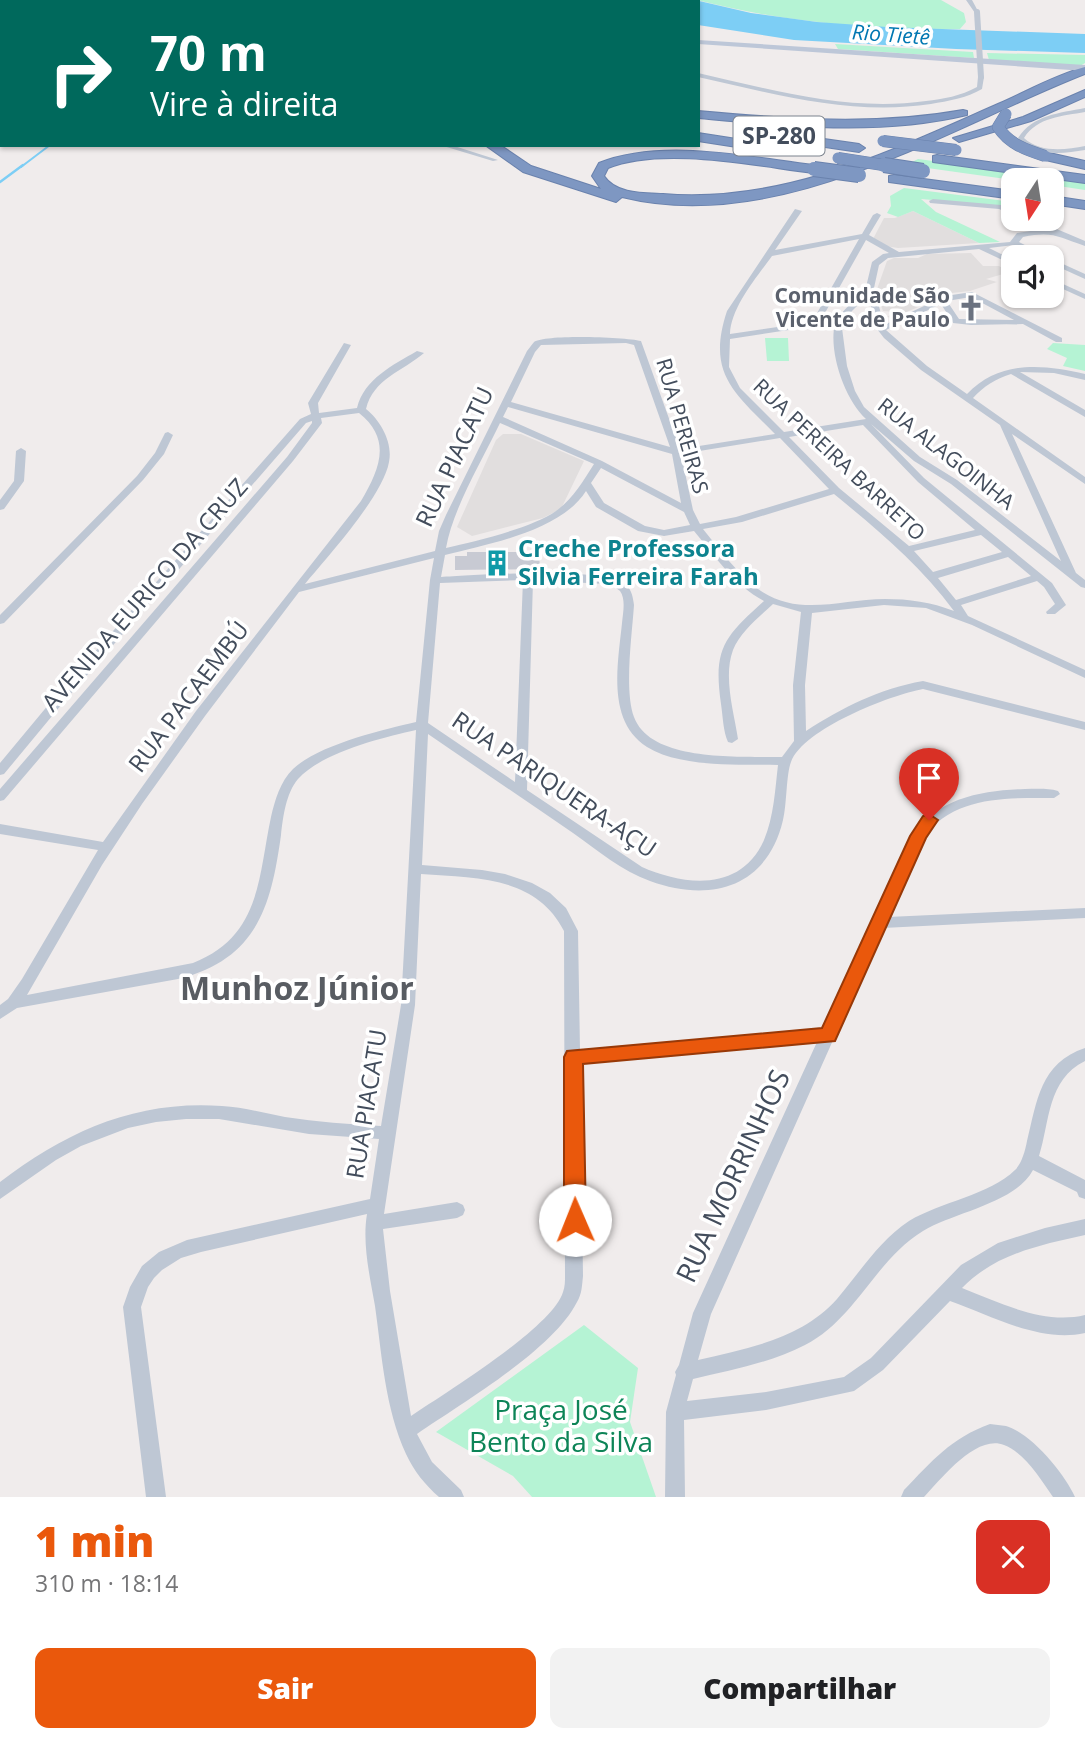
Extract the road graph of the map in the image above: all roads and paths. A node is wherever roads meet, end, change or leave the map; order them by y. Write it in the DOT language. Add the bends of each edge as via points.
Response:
graph roads {
  1 [pos="969,0"];
  2 [pos="700,42"];
  3 [pos="1085,69"];
  4 [pos="700,75"];
  5 [pos="1056,83"];
  6 [pos="1085,87"];
  7 [pos="1085,93"];
  8 [pos="1085,110"];
  9 [pos="700,114"];
  10 [pos="700,114"];
  11 [pos="700,124"];
  12 [pos="700,137"];
  13 [pos="450,147"];
  14 [pos="494,147"];
  15 [pos="617,147"];
  16 [pos="670,147"];
  17 [pos="1085,148"];
  18 [pos="495,160"];
  19 [pos="754,162"];
  20 [pos="1085,166"];
  21 [pos="1085,178"];
  22 [pos="1001,181"];
  23 [pos="1064,190"];
  24 [pos="1001,193"];
  25 [pos="1085,193"];
  26 [pos="933,201"];
  27 [pos="1064,202"];
  28 [pos="1085,205"];
  29 [pos="1001,209"];
  30 [pos="798,211"];
  31 [pos="877,215"];
  32 [pos="1017,231"];
  33 [pos="1031,231"];
  34 [pos="1058,231"];
  35 [pos="1063,233"];
  36 [pos="865,236"];
  37 [pos="1018,236"];
  38 [pos="1085,243"];
  39 [pos="1029,245"];
  40 [pos="982,247"];
  41 [pos="768,254"];
  42 [pos="896,254"];
  43 [pos="1001,257"];
  44 [pos="1064,267"];
  45 [pos="1085,277"];
  46 [pos="1064,287"];
  47 [pos="870,288"];
  48 [pos="1085,297"];
  49 [pos="943,301"];
  50 [pos="840,320"];
  51 [pos="1027,322"];
  52 [pos="816,323"];
  53 [pos="881,329"];
  54 [pos="726,337"];
  55 [pos="1059,340"];
  56 [pos="347,345"];
  57 [pos="531,351"];
  58 [pos="420,352"];
  59 [pos="1012,371"];
  60 [pos="1085,377"];
  61 [pos="968,398"];
  62 [pos="506,403"];
  63 [pos="361,410"];
  64 [pos="1085,414"];
  65 [pos="316,416"];
  66 [pos="499,419"];
  67 [pos="868,422"];
  68 [pos="1004,426"];
  69 [pos="168,435"];
  70 [pos="786,437"];
  71 [pos="21,451"];
  72 [pos="676,452"];
  73 [pos="917,459"];
  74 [pos="599,463"];
  75 [pos="902,463"];
  76 [pos="1085,481"];
  77 [pos="587,484"];
  78 [pos="836,490"];
  79 [pos="0,507"];
  80 [pos="688,510"];
  81 [pos="696,527"];
  82 [pos="983,531"];
  83 [pos="907,550"];
  84 [pos="440,552"];
  85 [pos="1010,554"];
  86 [pos="1072,574"];
  87 [pos="932,576"];
  88 [pos="1039,577"];
  89 [pos="528,578"];
  90 [pos="435,580"];
  91 [pos="162,581"];
  92 [pos="182,584"];
  93 [pos="1085,585"];
  94 [pos="296,590"];
  95 [pos="771,600"];
  96 [pos="954,604"];
  97 [pos="807,610"];
  98 [pos="1051,612"];
  99 [pos="965,618"];
  100 [pos="0,621"];
  101 [pos="1085,674"];
  102 [pos="422,724"];
  103 [pos="1085,726"];
  104 [pos="732,739"];
  105 [pos="800,741"];
  106 [pos="785,761"];
  107 [pos="0,771"];
  108 [pos="521,792"];
  109 [pos="1054,794"];
  110 [pos="0,797"];
  111 [pos="0,829"];
  112 [pos="107,847"];
  113 [pos="415,869"];
  114 [pos="1085,913"];
  115 [pos="879,923"];
  116 [pos="13,1003"];
  117 [pos="0,1013"];
  118 [pos="829,1035"];
  119 [pos="1085,1054"];
  120 [pos="573,1057"];
  121 [pos="389,1133"];
  122 [pos="1030,1160"];
  123 [pos="1085,1182"];
  124 [pos="1085,1190"];
  125 [pos="0,1192"];
  126 [pos="457,1210"];
  127 [pos="375,1214"];
  128 [pos="1085,1227"];
  129 [pos="946,1291"];
  130 [pos="1085,1324"];
  131 [pos="684,1373"];
  132 [pos="675,1412"];
  133 [pos="407,1430"];
  134 [pos="156,1497"];
  135 [pos="454,1497"];
  136 [pos="675,1497"];
  137 [pos="911,1497"];
  138 [pos="1065,1497"];
  1 -- 4 [label="street, bridge" via="977,12 981,78 980,88 968,94 884,107 812,101"];
  2 -- 3 [label="main road"];
  3 -- 5 [label="highway"];
  5 -- 9 [label="highway" via="969,111 907,122 818,124"];
  5 -- 19 [label="highway" via="861,166 777,194 723,200 649,198 614,190 597,176 603,166 631,157"];
  6 -- 20 [label="highway, bridge" via="1006,114 998,127 1015,144"];
  7 -- 14 [label="highway" via="1043,114 937,145 811,196 751,208 688,209 614,198 529,170"];
  8 -- 17 [label="street" via="1041,120 1021,138 1038,148"];
  10 -- 20 [label="highway, bridge"];
  11 -- 21 [label="highway, SP-280"];
  12 -- 22 [label="highway, SP-280, bridge"];
  13 -- 18 [label="street"];
  15 -- 19 [label="highway"];
  16 -- 19 [label="highway"];
  19 -- 24 [label="highway, bridge"];
  23 -- 25 [label="highway"];
  26 -- 29 [label="street"];
  27 -- 28 [label="highway"];
  30 -- 41 [label="street, RUA PEREIRA BARRETO"];
  31 -- 36 [label="street"];
  32 -- 37 [label="street"];
  33 -- 37 [label="street"];
  34 -- 35 [label="street"];
  35 -- 37 [label="street" via="1040,231"];
  35 -- 38 [label="street"];
  36 -- 41 [label="street"];
  36 -- 42 [label="street"];
  36 -- 52 [label="street"];
  37 -- 39 [label="street"];
  37 -- 40 [label="street"];
  40 -- 42 [label="street"];
  40 -- 43 [label="street"];
  41 -- 54 [label="street, RUA PEREIRA BARRETO" via="731,311"];
  42 -- 47 [label="street" via="878,259"];
  44 -- 45 [label="street"];
  46 -- 48 [label="street"];
  47 -- 50 [label="street"];
  47 -- 53 [label="street"];
  49 -- 51 [label="street" via="972,295"];
  49 -- 51 [label="street" via="956,321"];
  49 -- 53 [label="street"];
  50 -- 52 [label="street"];
  50 -- 67 [label="street, RUA ALAGOINHA" via="841,358 853,399"];
  51 -- 55 [label="street"];
  52 -- 54 [label="street"];
  53 -- 61 [label="street" via="916,362"];
  54 -- 70 [label="street, RUA PEREIRA BARRETO" via="729,378"];
  56 -- 65 [label="street, AVENIDA EURICO DA CRUZ" via="313,403"];
  57 -- 62 [label="street, RUA PIACATU"];
  57 -- 72 [label="street, RUA PEREIRAS" via="542,342 638,343"];
  58 -- 63 [label="street" via="378,382 362,401"];
  59 -- 60 [label="street" via="1046,369"];
  59 -- 61 [label="street" via="978,384"];
  59 -- 64 [label="street"];
  61 -- 68 [label="street"];
  62 -- 66 [label="street, RUA PIACATU"];
  62 -- 72 [label="street"];
  63 -- 65 [label="street"];
  63 -- 94 [label="street, RUA PACAEMBÚ" via="369,415 385,443 383,471 365,502"];
  65 -- 91 [label="street, AVENIDA EURICO DA CRUZ" via="303,421"];
  65 -- 92 [label="street, AVENIDA EURICO DA CRUZ" via="317,423 290,459"];
  66 -- 74 [label="street"];
  66 -- 84 [label="street, RUA PIACATU" via="451,515"];
  67 -- 70 [label="street"];
  67 -- 73 [label="street, RUA ALAGOINHA"];
  67 -- 75 [label="street"];
  68 -- 76 [label="street"];
  68 -- 86 [label="street"];
  69 -- 100 [label="street" via="140,478"];
  70 -- 72 [label="street"];
  70 -- 78 [label="street, RUA PEREIRA BARRETO"];
  71 -- 79 [label="street" via="19,481"];
  72 -- 80 [label="street, RUA PEREIRAS"];
  73 -- 75 [label="street"];
  73 -- 86 [label="street, RUA ALAGOINHA" via="954,482"];
  74 -- 77 [label="street"];
  74 -- 80 [label="street"];
  75 -- 82 [label="street"];
  77 -- 81 [label="street" via="600,505 642,528 663,533"];
  77 -- 84 [label="street" via="560,513 544,522"];
  78 -- 81 [label="street" via="765,513"];
  78 -- 83 [label="street, RUA PEREIRA BARRETO"];
  80 -- 81 [label="street, RUA PEREIRAS"];
  81 -- 95 [label="street, RUA PEREIRAS" via="735,574"];
  82 -- 83 [label="street"];
  82 -- 85 [label="street"];
  83 -- 87 [label="street, RUA PEREIRA BARRETO"];
  84 -- 90 [label="street, RUA PIACATU"];
  84 -- 94 [label="street"];
  85 -- 87 [label="street"];
  85 -- 88 [label="street"];
  86 -- 93 [label="street, RUA ALAGOINHA"];
  87 -- 96 [label="street, RUA PEREIRA BARRETO"];
  88 -- 96 [label="street"];
  88 -- 98 [label="street" via="1060,600 1059,608"];
  89 -- 90 [label="street"];
  89 -- 106 [label="street" via="598,579 617,584 627,593 627,714 646,743 690,755"];
  89 -- 108 [label="street"];
  90 -- 102 [label="street, RUA PIACATU"];
  91 -- 92 [label="street"];
  91 -- 107 [label="street, AVENIDA EURICO DA CRUZ"];
  92 -- 110 [label="street, AVENIDA EURICO DA CRUZ"];
  94 -- 112 [label="street, RUA PACAEMBÚ"];
  95 -- 97 [label="street, RUA PEREIRAS"];
  95 -- 104 [label="street" via="743,625 725,655 723,676"];
  96 -- 99 [label="street, RUA PEREIRA BARRETO"];
  97 -- 99 [label="street" via="907,602"];
  97 -- 105 [label="street" via="799,685"];
  99 -- 101 [label="street"];
  102 -- 108 [label="street, RUA PARIQUERA-AÇU"];
  102 -- 113 [label="street, RUA PIACATU"];
  102 -- 116 [label="street" via="358,742 292,776 277,820 256,919 214,960 183,971"];
  103 -- 105 [label="street" via="923,685 868,699"];
  105 -- 106 [label="street"];
  106 -- 108 [label="street, RUA PARIQUERA-AÇU" via="767,848 738,879 714,887 657,880 604,850"];
  109 -- 115 [label="street, RUA MORRINHOS" via="985,797 937,814 918,836"];
  111 -- 112 [label="street"];
  112 -- 116 [label="street, RUA PACAEMBÚ"];
  113 -- 120 [label="street" via="483,875 519,884 556,904 571,931"];
  113 -- 121 [label="street, RUA PIACATU" via="408,1006"];
  114 -- 115 [label="street"];
  115 -- 118 [label="street, RUA MORRINHOS"];
  116 -- 117 [label="street, RUA PACAEMBÚ"];
  118 -- 120 [label="street"];
  118 -- 131 [label="street, RUA MORRINHOS" via="723,1263"];
  119 -- 122 [label="street" via="1058,1069 1049,1084"];
  120 -- 133 [label="street" via="575,1220 570,1297 556,1318 518,1352"];
  121 -- 125 [label="street" via="320,1129 223,1112 143,1117 67,1144"];
  121 -- 127 [label="street, RUA PIACATU"];
  122 -- 124 [label="street"];
  122 -- 131 [label="street" via="1021,1175 1005,1186 912,1228 820,1326 760,1353"];
  123 -- 124 [label="street"];
  126 -- 127 [label="street"];
  127 -- 133 [label="street" via="374,1245"];
  127 -- 134 [label="street, RUA PIACATU" via="201,1244 173,1252 151,1266 137,1288 132,1317"];
  128 -- 129 [label="street" via="998,1251"];
  129 -- 130 [label="street" via="1049,1326"];
  129 -- 132 [label="street" via="877,1364 848,1385"];
  131 -- 132 [label="street, RUA MORRINHOS"];
  132 -- 136 [label="street, RUA MORRINHOS"];
  133 -- 135 [label="street" via="432,1480"];
  137 -- 138 [label="street" via="963,1444 983,1433 1005,1435 1024,1445"];
}
